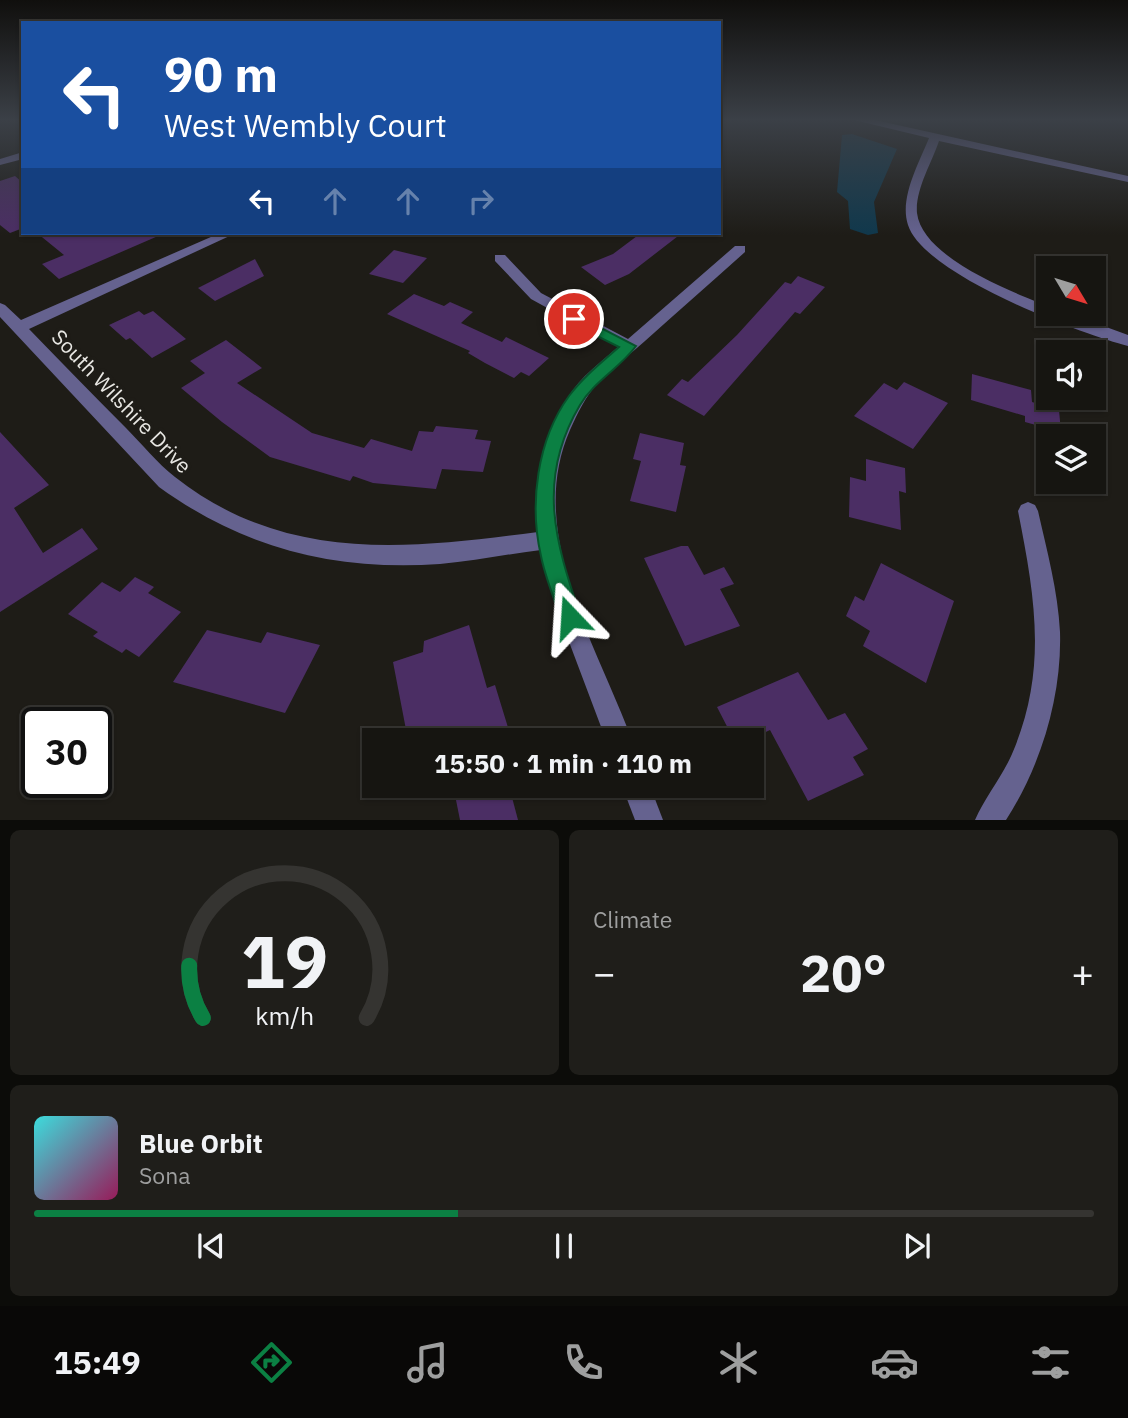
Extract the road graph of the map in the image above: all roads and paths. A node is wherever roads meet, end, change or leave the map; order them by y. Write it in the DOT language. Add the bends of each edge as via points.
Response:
graph roads {
  1 [pos="928,158"];
  2 [pos="1027,158"];
  3 [pos="1128,179"];
  4 [pos="226,235"];
  5 [pos="740,248"];
  6 [pos="500,258"];
  7 [pos="1036,306"];
  8 [pos="0,308"];
  9 [pos="1088,326"];
  10 [pos="19,327"];
  11 [pos="1128,341"];
  12 [pos="628,346"];
  13 [pos="1028,511"];
  14 [pos="548,540"];
  15 [pos="613,728"];
  16 [pos="641,798"];
  17 [pos="649,820"];
  18 [pos="989,820"];
  1 -- 7 [label="street" via="911,211 914,227 946,262"];
  2 -- 3 [label="street"];
  4 -- 10 [label="street"];
  5 -- 12 [label="street"];
  6 -- 12 [label="street" via="536,296"];
  8 -- 10 [label="street, South Wilshire Drive"];
  9 -- 11 [label="street"];
  10 -- 14 [label="street, South Wilshire Drive" via="166,481 229,522 279,541 393,556"];
  12 -- 14 [label="street" via="590,381 559,430 544,492"];
  13 -- 18 [label="street" via="1045,603 1048,649 1040,706 1025,754"];
  14 -- 15 [label="street" via="561,593"];
  16 -- 17 [label="street"];
}
